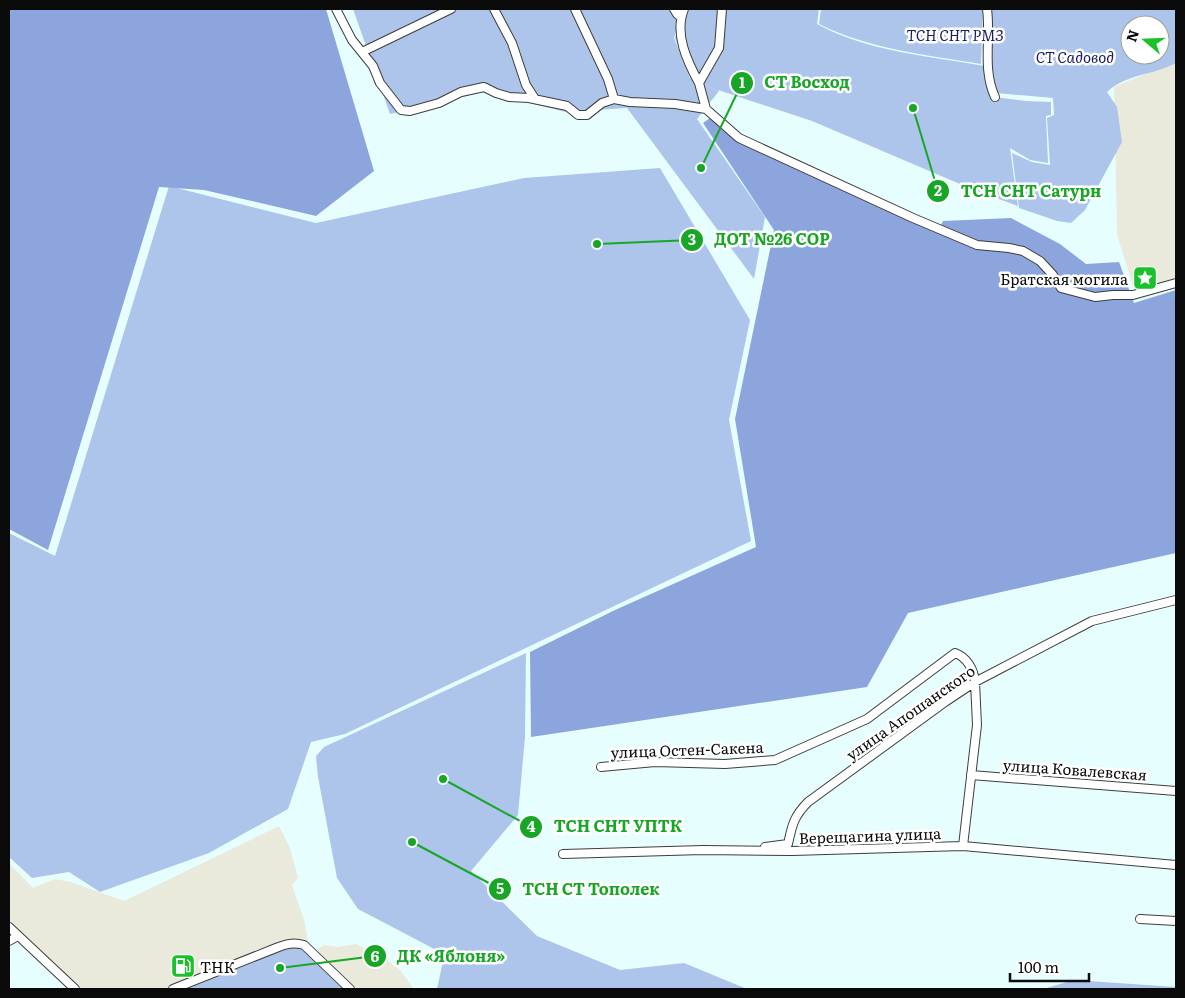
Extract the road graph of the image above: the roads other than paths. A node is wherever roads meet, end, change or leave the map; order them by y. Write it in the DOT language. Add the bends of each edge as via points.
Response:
graph roads {
  1 [pos="336,9"];
  2 [pos="451,9"];
  3 [pos="494,9"];
  4 [pos="575,9"];
  5 [pos="674,9"];
  6 [pos="684,9"];
  7 [pos="722,9"];
  8 [pos="987,9"];
  9 [pos="680,17"];
  10 [pos="362,52"];
  11 [pos="698,83"];
  12 [pos="995,96"];
  13 [pos="535,99"];
  14 [pos="614,99"];
  15 [pos="706,109"];
  16 [pos="1176,283"];
  17 [pos="1176,600"];
  18 [pos="975,682"];
  19 [pos="601,767"];
  20 [pos="971,775"];
  21 [pos="1176,791"];
  22 [pos="963,846"];
  23 [pos="741,850"];
  24 [pos="563,854"];
  25 [pos="1176,865"];
  26 [pos="1140,919"];
  27 [pos="1176,921"];
  28 [pos="9,927"];
  29 [pos="18,936"];
  30 [pos="9,941"];
  31 [pos="75,989"];
  32 [pos="173,989"];
  33 [pos="350,989"];
  1 -- 10 [label="street"];
  2 -- 10 [label="street"];
  3 -- 13 [label="street" via="512,42 526,85"];
  4 -- 14 [label="street"];
  5 -- 9 [label="street"];
  6 -- 9 [label="street"];
  7 -- 11 [label="street" via="719,48"];
  8 -- 12 [label="street" via="987,67"];
  9 -- 11 [label="street" via="681,42"];
  10 -- 13 [label="street" via="401,110 410,111 484,87 509,97"];
  11 -- 15 [label="street"];
  13 -- 14 [label="street" via="566,106 578,115 587,115 602,103"];
  14 -- 15 [label="street"];
  15 -- 16 [label="street" via="739,138 913,218 977,245 1023,251 1040,261 1061,288 1095,296 1133,295"];
  17 -- 18 [label="street, улица Апошанского" via="1092,621"];
  18 -- 19 [label="street, улица Остен-Сакена" via="967,661 954,653 867,719 774,760 725,764 655,762"];
  18 -- 20 [label="street" via="977,725"];
  18 -- 23 [label="street, улица Апошанского" via="808,802 797,813 788,844"];
  20 -- 21 [label="street, улица Ковалевская"];
  20 -- 22 [label="street"];
  22 -- 23 [label="street, Верещагина улица"];
  22 -- 25 [label="street, Верещагина улица"];
  23 -- 24 [label="street, Верещагина улица"];
  26 -- 27 [label="street"];
  28 -- 29 [label="street"];
  29 -- 30 [label="street"];
  29 -- 31 [label="street"];
  32 -- 33 [label="street" via="276,948 297,943 304,945"];
}
